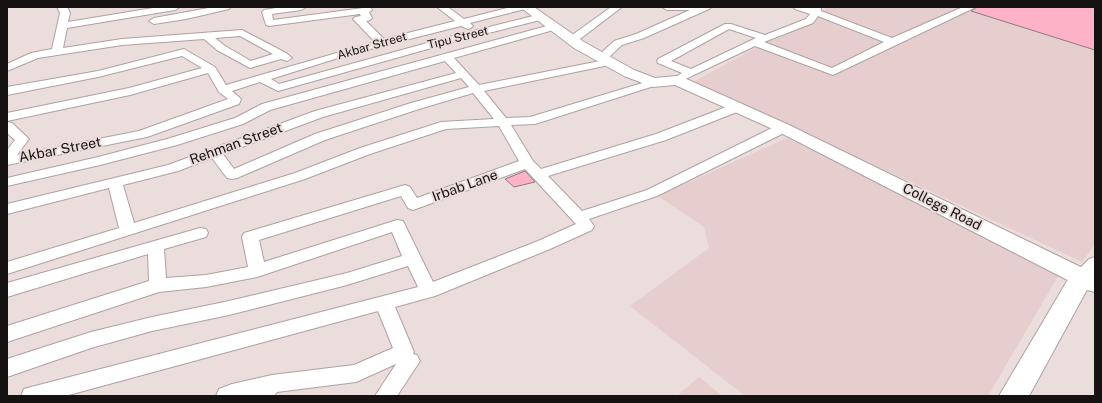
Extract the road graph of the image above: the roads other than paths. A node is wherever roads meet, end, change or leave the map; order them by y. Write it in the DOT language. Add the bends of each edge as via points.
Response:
graph roads {
  1 [pos="62,7"];
  2 [pos="175,7"];
  3 [pos="226,7"];
  4 [pos="301,7"];
  5 [pos="442,7"];
  6 [pos="522,7"];
  7 [pos="526,7"];
  8 [pos="617,7"];
  9 [pos="667,7"];
  10 [pos="798,7"];
  11 [pos="971,7"];
  12 [pos="705,8"];
  13 [pos="364,9"];
  14 [pos="816,10"];
  15 [pos="130,12"];
  16 [pos="541,17"];
  17 [pos="462,22"];
  18 [pos="63,26"];
  19 [pos="554,28"];
  20 [pos="477,33"];
  21 [pos="206,36"];
  22 [pos="765,38"];
  23 [pos="572,40"];
  24 [pos="381,42"];
  25 [pos="754,42"];
  26 [pos="892,42"];
  27 [pos="492,44"];
  28 [pos="221,48"];
  29 [pos="57,51"];
  30 [pos="282,55"];
  31 [pos="193,57"];
  32 [pos="447,57"];
  33 [pos="606,60"];
  34 [pos="7,68"];
  35 [pos="298,68"];
  36 [pos="211,69"];
  37 [pos="464,74"];
  38 [pos="684,76"];
  39 [pos="261,78"];
  40 [pos="653,83"];
  41 [pos="223,90"];
  42 [pos="476,90"];
  43 [pos="7,91"];
  44 [pos="738,107"];
  45 [pos="7,116"];
  46 [pos="503,122"];
  47 [pos="7,126"];
  48 [pos="783,128"];
  49 [pos="214,152"];
  50 [pos="7,160"];
  51 [pos="527,163"];
  52 [pos="538,175"];
  53 [pos="7,182"];
  54 [pos="115,183"];
  55 [pos="7,209"];
  56 [pos="579,218"];
  57 [pos="128,230"];
  58 [pos="200,233"];
  59 [pos="106,237"];
  60 [pos="156,246"];
  61 [pos="412,259"];
  62 [pos="108,260"];
  63 [pos="7,268"];
  64 [pos="257,271"];
  65 [pos="1092,276"];
  66 [pos="158,285"];
  67 [pos="7,290"];
  68 [pos="429,291"];
  69 [pos="384,303"];
  70 [pos="7,334"];
  71 [pos="410,361"];
  72 [pos="7,368"];
  73 [pos="266,390"];
  74 [pos="31,396"];
  75 [pos="226,396"];
  76 [pos="385,396"];
  77 [pos="1014,396"];
  1 -- 18 [label="street" via="65,13"];
  2 -- 15 [label="street"];
  3 -- 15 [label="street" via="144,22"];
  4 -- 13 [label="street" via="267,12 269,23"];
  5 -- 17 [label="street"];
  6 -- 17 [label="street, Akbar Street"];
  7 -- 16 [label="street"];
  8 -- 23 [label="street"];
  9 -- 12 [label="street"];
  10 -- 14 [label="street"];
  11 -- 26 [label="street"];
  12 -- 33 [label="street" via="618,43"];
  13 -- 24 [label="street" via="367,18 358,19"];
  14 -- 22 [label="street" via="810,21"];
  14 -- 26 [label="street"];
  15 -- 18 [label="street"];
  16 -- 19 [label="street"];
  16 -- 20 [label="street, Tipu Street"];
  17 -- 20 [label="street"];
  17 -- 24 [label="street, Akbar Street"];
  18 -- 29 [label="street"];
  19 -- 23 [label="street"];
  19 -- 27 [label="street"];
  20 -- 27 [label="street"];
  20 -- 39 [label="street, Tipu Street" via="278,88"];
  21 -- 28 [label="street"];
  21 -- 29 [label="street" via="122,42"];
  21 -- 30 [label="street" via="242,34"];
  22 -- 25 [label="street"];
  22 -- 38 [label="street" via="728,26 662,60"];
  23 -- 33 [label="street"];
  24 -- 35 [label="street, Akbar Street"];
  25 -- 26 [label="street" via="833,72"];
  25 -- 38 [label="street"];
  27 -- 32 [label="street"];
  28 -- 30 [label="street" via="250,64"];
  28 -- 31 [label="street"];
  29 -- 34 [label="street" via="35,55"];
  30 -- 35 [label="street"];
  31 -- 36 [label="street, Akbar Street"];
  31 -- 43 [label="street, Akbar Street" via="184,52 98,74"];
  32 -- 37 [label="street"];
  32 -- 53 [label="street" via="266,107 239,121 172,142"];
  33 -- 40 [label="street"];
  33 -- 42 [label="street"];
  35 -- 39 [label="street, Akbar Street"];
  36 -- 41 [label="street, Akbar Street"];
  36 -- 45 [label="street" via="130,91"];
  37 -- 42 [label="street"];
  37 -- 49 [label="street, Rehman Street" via="319,114"];
  38 -- 40 [label="street"];
  38 -- 44 [label="street, College Road"];
  39 -- 41 [label="street, Akbar Street"];
  40 -- 46 [label="street" via="531,121"];
  41 -- 50 [label="street, Akbar Street" via="235,101 159,129"];
  42 -- 46 [label="street"];
  42 -- 49 [label="street" via="415,106 320,137 232,175"];
  44 -- 48 [label="street, College Road"];
  44 -- 52 [label="street" via="662,137"];
  46 -- 51 [label="street"];
  46 -- 57 [label="street" via="445,125 365,151 300,176"];
  47 -- 50 [label="street" via="22,138"];
  48 -- 56 [label="street" via="652,193"];
  48 -- 65 [label="street, College Road"];
  49 -- 54 [label="street, Rehman Street" via="173,168"];
  51 -- 52 [label="street"];
  51 -- 64 [label="street, Irbab Lane" via="413,204 405,190 250,236"];
  52 -- 56 [label="street"];
  54 -- 55 [label="street, Rehman Street"];
  54 -- 57 [label="street"];
  56 -- 68 [label="street" via="586,226 583,228"];
  57 -- 59 [label="street"];
  58 -- 60 [label="street"];
  59 -- 62 [label="street"];
  59 -- 63 [label="street"];
  60 -- 62 [label="street"];
  60 -- 66 [label="street"];
  61 -- 64 [label="street" via="396,225"];
  61 -- 68 [label="street"];
  61 -- 72 [label="street" via="347,279 91,340"];
  62 -- 67 [label="street"];
  64 -- 66 [label="street" via="206,281"];
  65 -- 77 [label="main road, College Road"];
  66 -- 70 [label="street"];
  68 -- 69 [label="street"];
  69 -- 73 [label="street" via="404,352 356,373"];
  69 -- 74 [label="street"];
  71 -- 76 [label="street"];
  73 -- 75 [label="street" via="232,393"];
}
